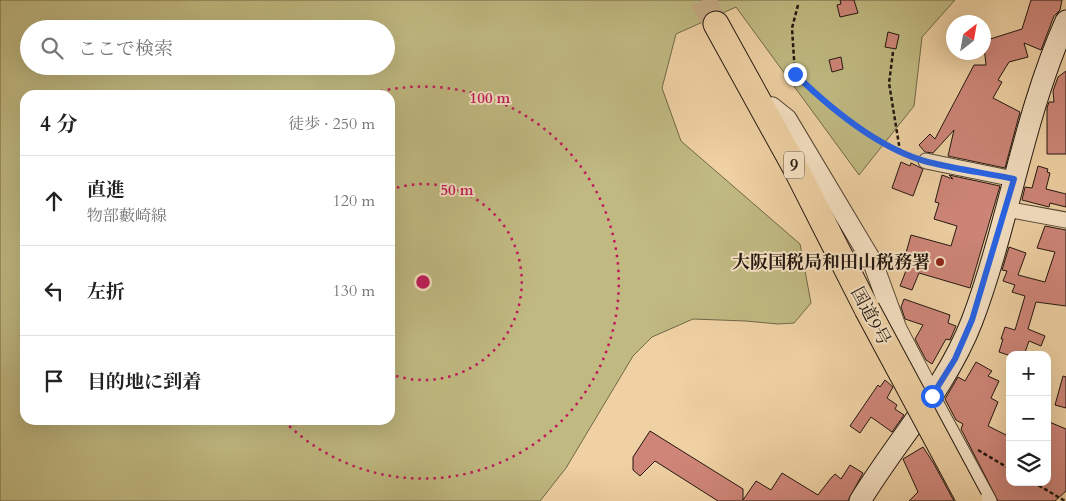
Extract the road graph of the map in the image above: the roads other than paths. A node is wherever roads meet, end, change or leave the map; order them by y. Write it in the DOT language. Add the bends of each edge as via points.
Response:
graph roads {
  1 [pos="1066,21"];
  2 [pos="716,24"];
  3 [pos="763,112"];
  4 [pos="926,161"];
  5 [pos="1014,179"];
  6 [pos="1006,209"];
  7 [pos="1066,220"];
  8 [pos="932,396"];
  9 [pos="860,501"];
  10 [pos="970,501"];
  11 [pos="989,501"];
  1 -- 5 [label="main road" via="1053,50"];
  2 -- 3 [label="highway, 国道9号 / 9"];
  3 -- 8 [label="street" via="772,107 787,119 873,263 897,329"];
  3 -- 10 [label="highway, 国道9号 / 9, bridge"];
  4 -- 5 [label="street"];
  5 -- 6 [label="main road"];
  6 -- 7 [label="street"];
  6 -- 8 [label="main road" via="972,320 955,359"];
  8 -- 9 [label="main road"];
  8 -- 11 [label="street"];
}
